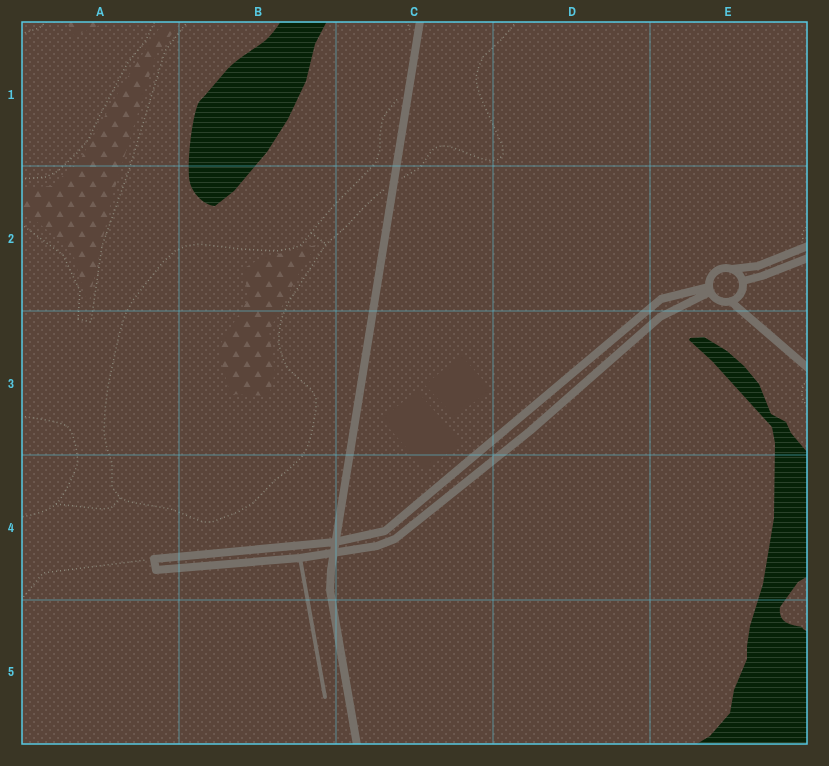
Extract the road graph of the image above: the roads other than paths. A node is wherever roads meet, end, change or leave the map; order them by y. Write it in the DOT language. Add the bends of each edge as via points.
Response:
graph roads {
  1 [pos="420,21"];
  2 [pos="806,246"];
  3 [pos="808,258"];
  4 [pos="732,269"];
  5 [pos="743,281"];
  6 [pos="709,290"];
  7 [pos="732,302"];
  8 [pos="808,368"];
  9 [pos="335,542"];
  10 [pos="333,552"];
  11 [pos="300,558"];
  12 [pos="325,698"];
  13 [pos="357,745"];
  1 -- 9 [label="street"];
  2 -- 4 [label="street" via="758,266"];
  3 -- 5 [label="street"];
  4 -- 5 [label="street" via="737,271"];
  4 -- 6 [label="street" via="715,271 709,281"];
  5 -- 7 [label="street" via="740,296"];
  6 -- 7 [label="street" via="717,300"];
  6 -- 9 [label="street" via="661,299 385,531"];
  6 -- 10 [label="street" via="660,317 530,431 395,539 377,546"];
  7 -- 8 [label="street"];
  9 -- 10 [label="street"];
  9 -- 11 [label="street" via="154,559 156,570"];
  10 -- 11 [label="street"];
  10 -- 13 [label="street" via="330,590"];
  11 -- 12 [label="lane"];
}
